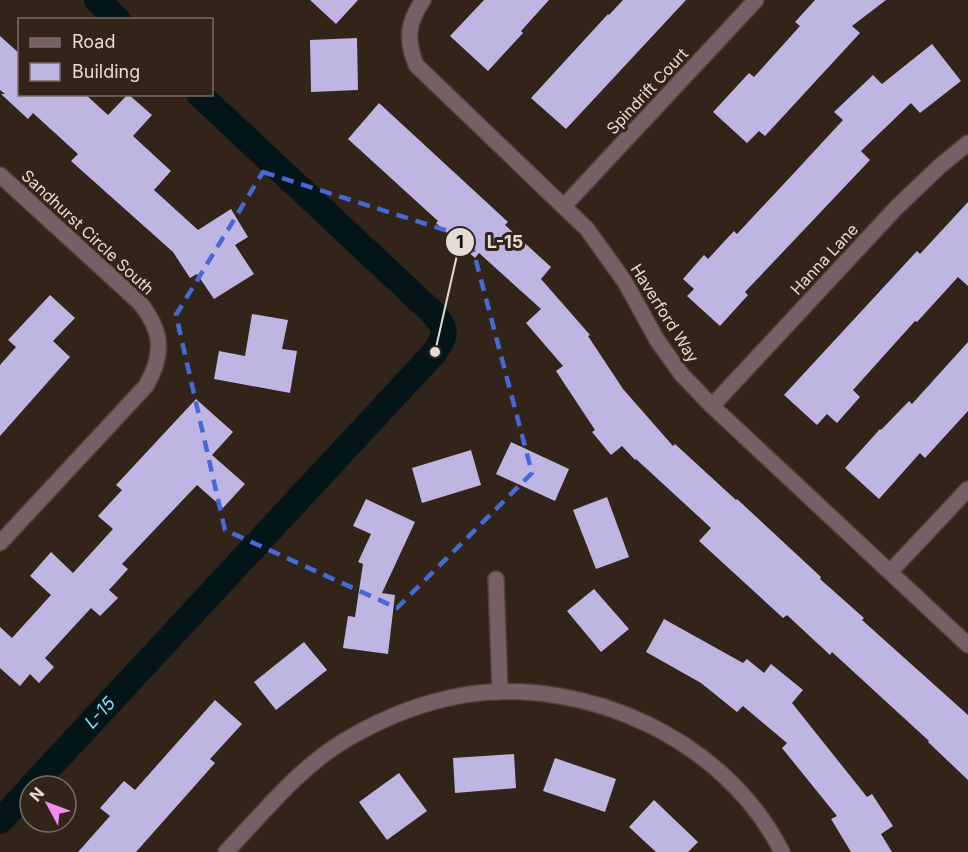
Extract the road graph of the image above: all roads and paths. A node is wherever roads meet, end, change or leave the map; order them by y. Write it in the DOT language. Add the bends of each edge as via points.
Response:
graph roads {
  1 [pos="423,0"];
  2 [pos="756,0"];
  3 [pos="968,143"];
  4 [pos="0,175"];
  5 [pos="564,206"];
  6 [pos="711,406"];
  7 [pos="968,489"];
  8 [pos="0,543"];
  9 [pos="890,572"];
  10 [pos="496,579"];
  11 [pos="968,645"];
  12 [pos="500,692"];
  13 [pos="226,852"];
  14 [pos="782,852"];
  1 -- 5 [label="street, Haverford Way" via="409,31 416,65"];
  2 -- 5 [label="street, Spindrift Court"];
  3 -- 6 [label="street, Hanna Lane" via="896,208"];
  4 -- 8 [label="street, Sandhurst Circle South" via="140,303 158,333 159,352 146,386"];
  5 -- 6 [label="street, Haverford Way" via="601,246 657,340"];
  6 -- 9 [label="street, Haverford Way"];
  7 -- 9 [label="street"];
  9 -- 11 [label="street, Haverford Way"];
  10 -- 12 [label="street"];
  12 -- 13 [label="street" via="464,695 423,705 383,719 346,739 312,764"];
  12 -- 14 [label="street" via="562,696 603,706 679,741 742,796"];
}
